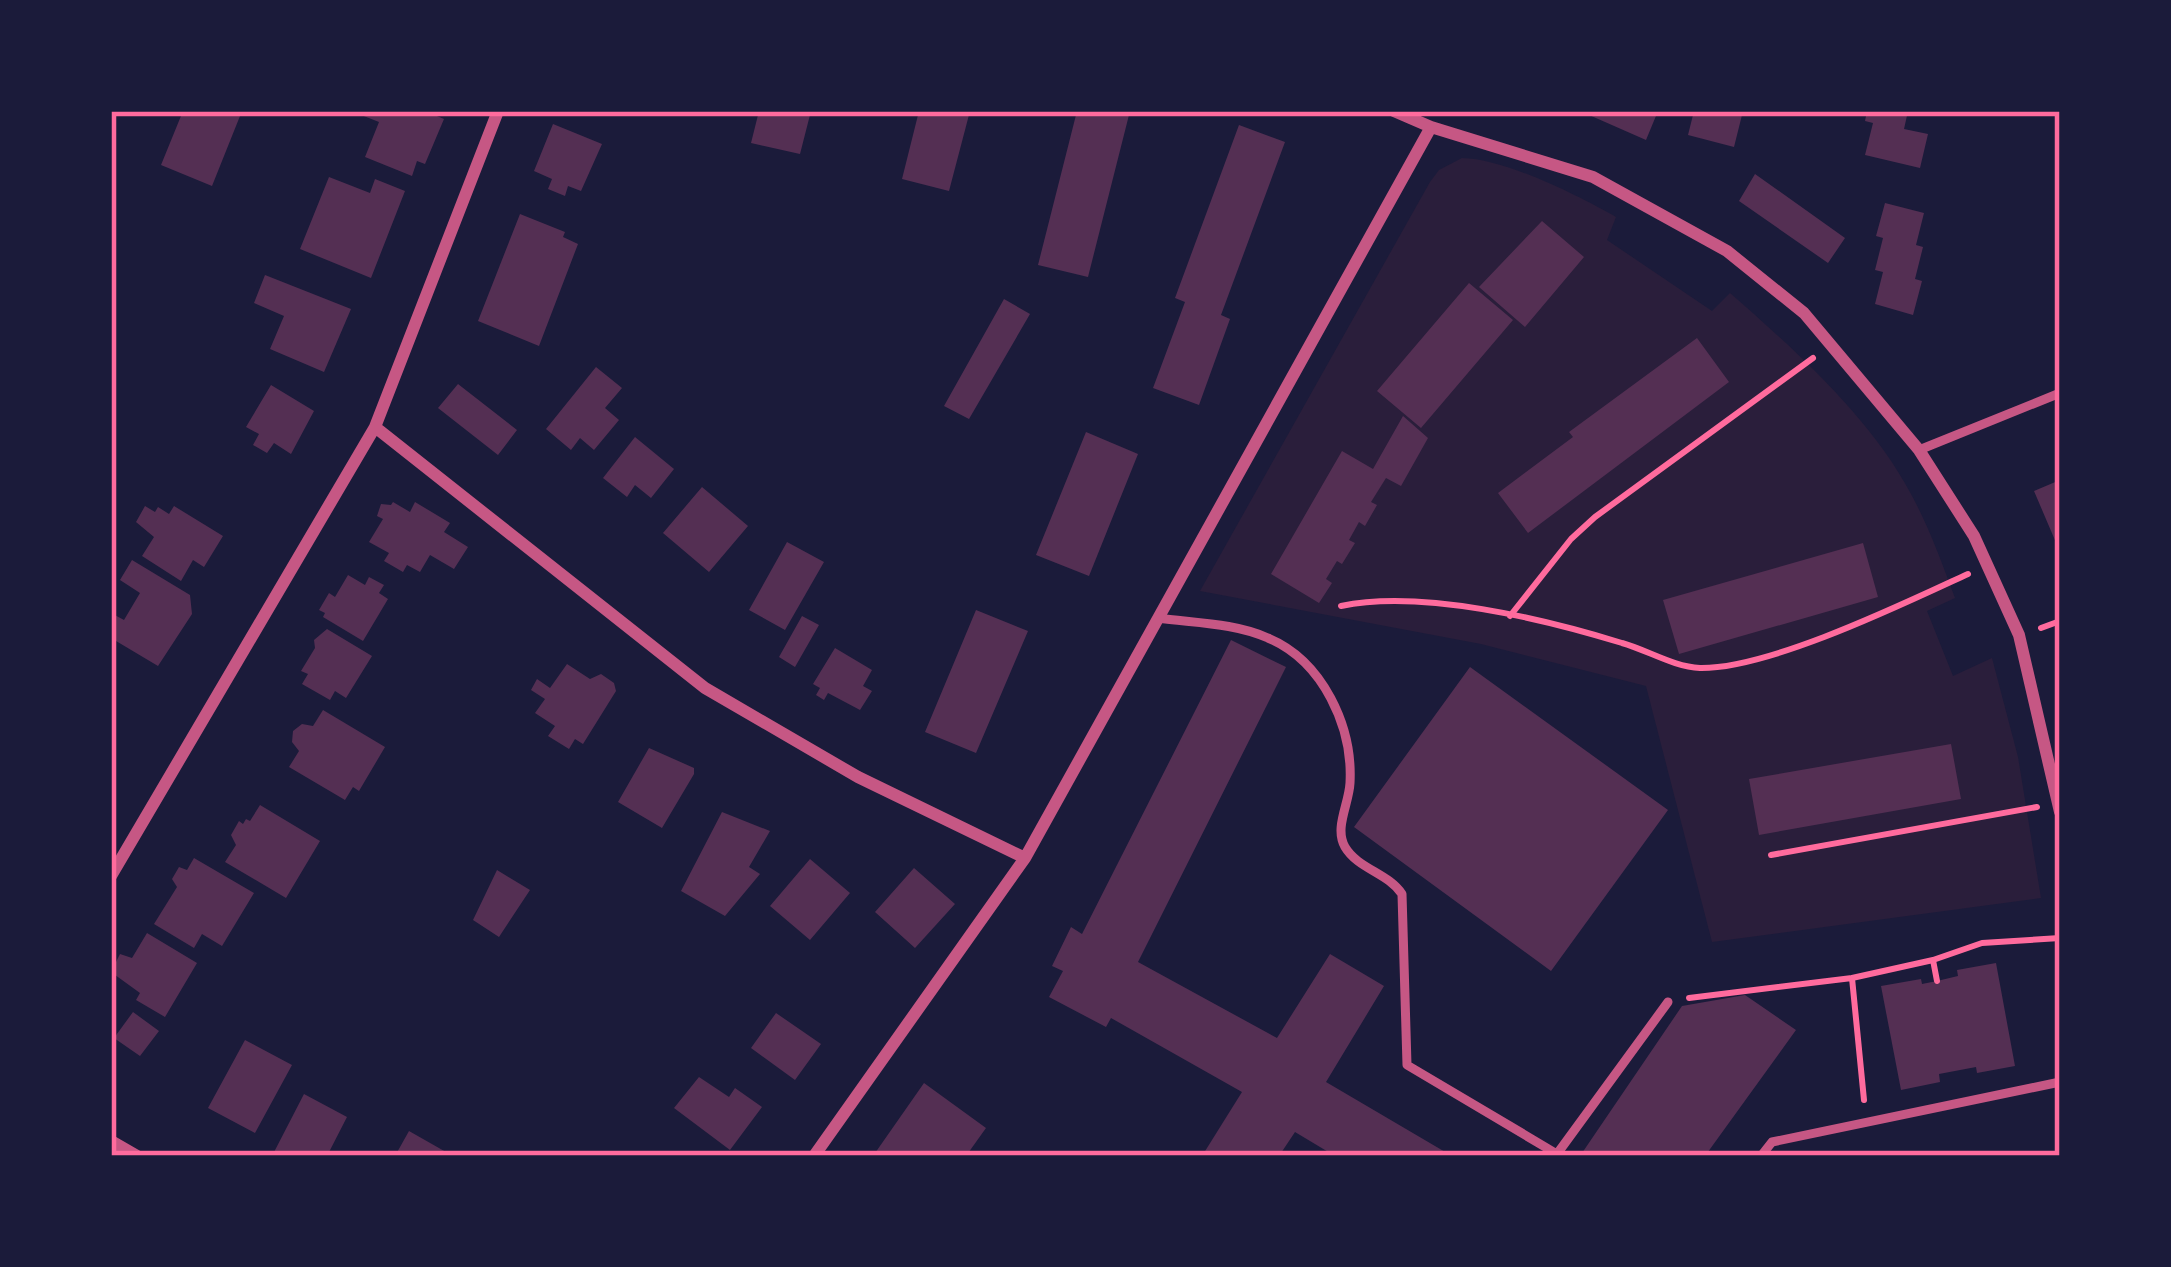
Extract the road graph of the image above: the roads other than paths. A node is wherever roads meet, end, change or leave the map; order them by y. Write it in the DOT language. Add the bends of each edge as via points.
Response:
graph roads {
  1 [pos="498,111"];
  2 [pos="1394,111"];
  3 [pos="1431,127"];
  4 [pos="2060,393"];
  5 [pos="375,427"];
  6 [pos="1919,450"];
  7 [pos="1158,619"];
  8 [pos="2059,807"];
  9 [pos="1025,858"];
  10 [pos="111,876"];
  11 [pos="1667,1002"];
  12 [pos="2060,1082"];
  13 [pos="111,1141"];
  14 [pos="137,1156"];
  15 [pos="814,1156"];
  16 [pos="1761,1156"];
  1 -- 5 [label="street"];
  2 -- 3 [label="street"];
  3 -- 6 [label="street" via="1593,177 1727,250 1804,313"];
  3 -- 7 [label="street"];
  4 -- 6 [label="lane"];
  5 -- 9 [label="street" via="705,688 858,777"];
  5 -- 10 [label="street"];
  6 -- 8 [label="street" via="1988,566 2026,655"];
  7 -- 9 [label="street"];
  7 -- 11 [label="lane" via="1272,639 1337,708 1351,760 1341,835 1358,861 1402,894 1407,1065 1557,1154"];
  9 -- 15 [label="street"];
  12 -- 16 [label="lane" via="1772,1142"];
  13 -- 14 [label="street"];
}
